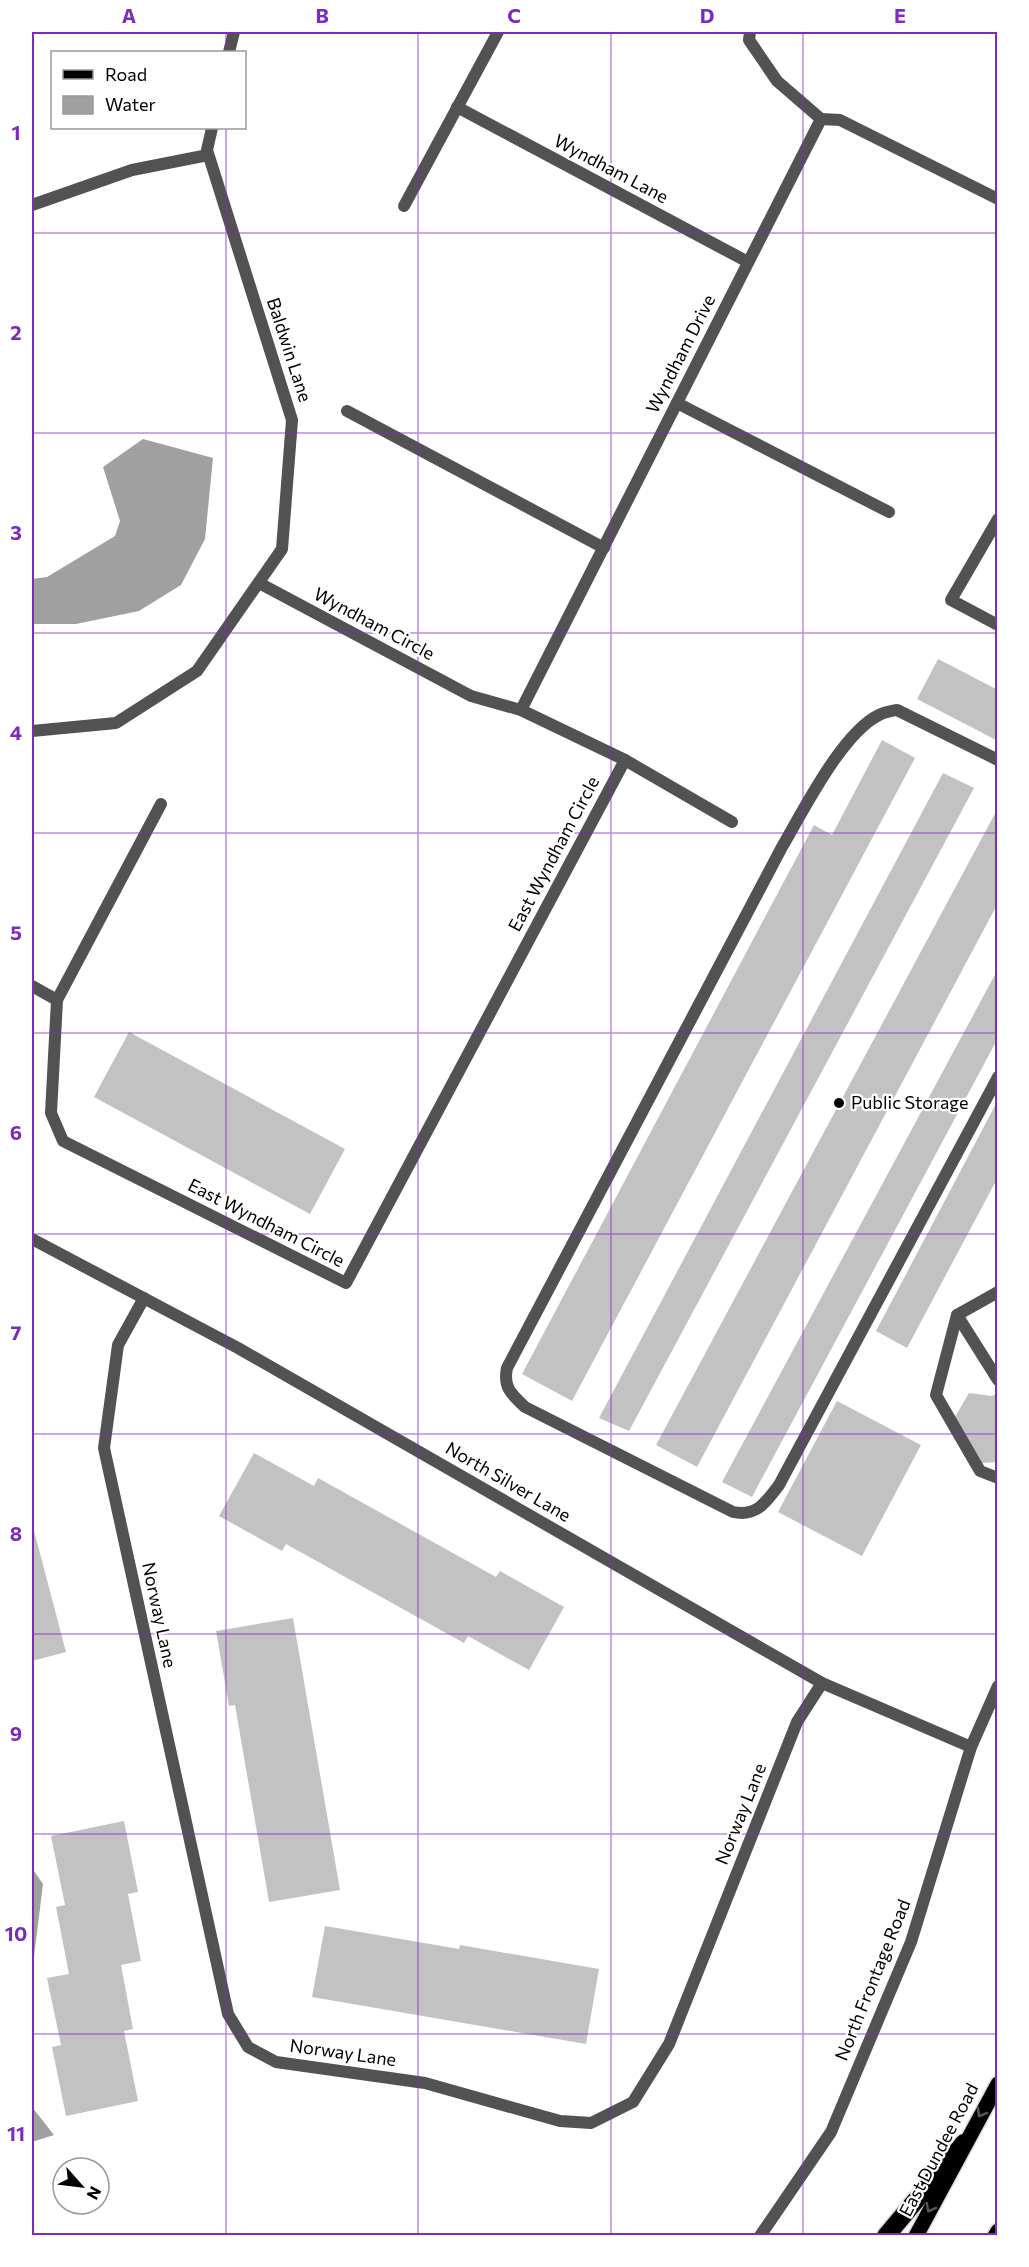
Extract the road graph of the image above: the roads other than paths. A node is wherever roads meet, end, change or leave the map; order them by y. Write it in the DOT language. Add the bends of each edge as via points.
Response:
graph roads {
  1 [pos="234,32"];
  2 [pos="498,32"];
  3 [pos="750,32"];
  4 [pos="229,51"];
  5 [pos="457,107"];
  6 [pos="821,119"];
  7 [pos="212,129"];
  8 [pos="208,155"];
  9 [pos="998,199"];
  10 [pos="32,205"];
  11 [pos="404,206"];
  12 [pos="748,262"];
  13 [pos="677,403"];
  14 [pos="347,411"];
  15 [pos="889,512"];
  16 [pos="998,519"];
  17 [pos="604,548"];
  18 [pos="259,583"];
  19 [pos="998,625"];
  20 [pos="521,710"];
  21 [pos="32,732"];
  22 [pos="625,760"];
  23 [pos="998,760"];
  24 [pos="161,804"];
  25 [pos="732,822"];
  26 [pos="32,986"];
  27 [pos="57,999"];
  28 [pos="998,1077"];
  29 [pos="32,1239"];
  30 [pos="998,1292"];
  31 [pos="144,1298"];
  32 [pos="957,1315"];
  33 [pos="998,1380"];
  34 [pos="998,1478"];
  35 [pos="822,1683"];
  36 [pos="998,1686"];
  37 [pos="971,1748"];
  38 [pos="998,2084"];
  39 [pos="964,2143"];
  40 [pos="998,2231"];
  41 [pos="760,2235"];
  42 [pos="886,2235"];
  43 [pos="916,2235"];
  44 [pos="995,2235"];
  1 -- 4 [label="street"];
  2 -- 5 [label="street"];
  3 -- 6 [label="street" via="748,40 777,81"];
  5 -- 11 [label="street"];
  5 -- 12 [label="street, Wyndham Lane"];
  6 -- 9 [label="street" via="840,120"];
  6 -- 12 [label="street, Wyndham Drive"];
  7 -- 8 [label="street, Baldwin Lane"];
  8 -- 10 [label="street" via="132,170"];
  8 -- 18 [label="street, Baldwin Lane" via="292,420 282,549"];
  12 -- 13 [label="street, Wyndham Drive"];
  13 -- 15 [label="street"];
  13 -- 17 [label="street, Wyndham Drive"];
  14 -- 17 [label="street"];
  16 -- 19 [label="street" via="951,600"];
  17 -- 20 [label="street, Wyndham Drive"];
  18 -- 20 [label="street, Wyndham Circle" via="471,696"];
  18 -- 21 [label="street" via="197,671 116,723"];
  20 -- 22 [label="street, Wyndham Circle"];
  22 -- 25 [label="street, Wyndham Circle"];
  22 -- 27 [label="street, East Wyndham Circle" via="346,1283 63,1141 51,1113"];
  23 -- 28 [label="street" via="897,710 879,714 859,729 830,767 782,847 513,1357 504,1380 509,1392 525,1407 733,1512 746,1515 760,1509 779,1485"];
  24 -- 27 [label="street, East Wyndham Circle"];
  26 -- 27 [label="street"];
  29 -- 31 [label="street, North Silver Lane"];
  30 -- 32 [label="street"];
  31 -- 35 [label="street, North Silver Lane"];
  31 -- 35 [label="street, Norway Lane" via="118,1345 104,1448 228,2014 248,2048 276,2062 425,2083 560,2121 591,2123 633,2102 669,2044 797,1722"];
  32 -- 33 [label="street"];
  32 -- 34 [label="street" via="936,1395 980,1471"];
  35 -- 37 [label="street, North Silver Lane"];
  36 -- 37 [label="street, North Frontage Road"];
  37 -- 41 [label="street, North Frontage Road" via="911,1942 831,2132"];
  38 -- 39 [label="main road, East Dundee Road, one-way"];
  39 -- 42 [label="highway"];
  39 -- 43 [label="main road, East Dundee Road, one-way"];
  40 -- 44 [label="main road"];
}
